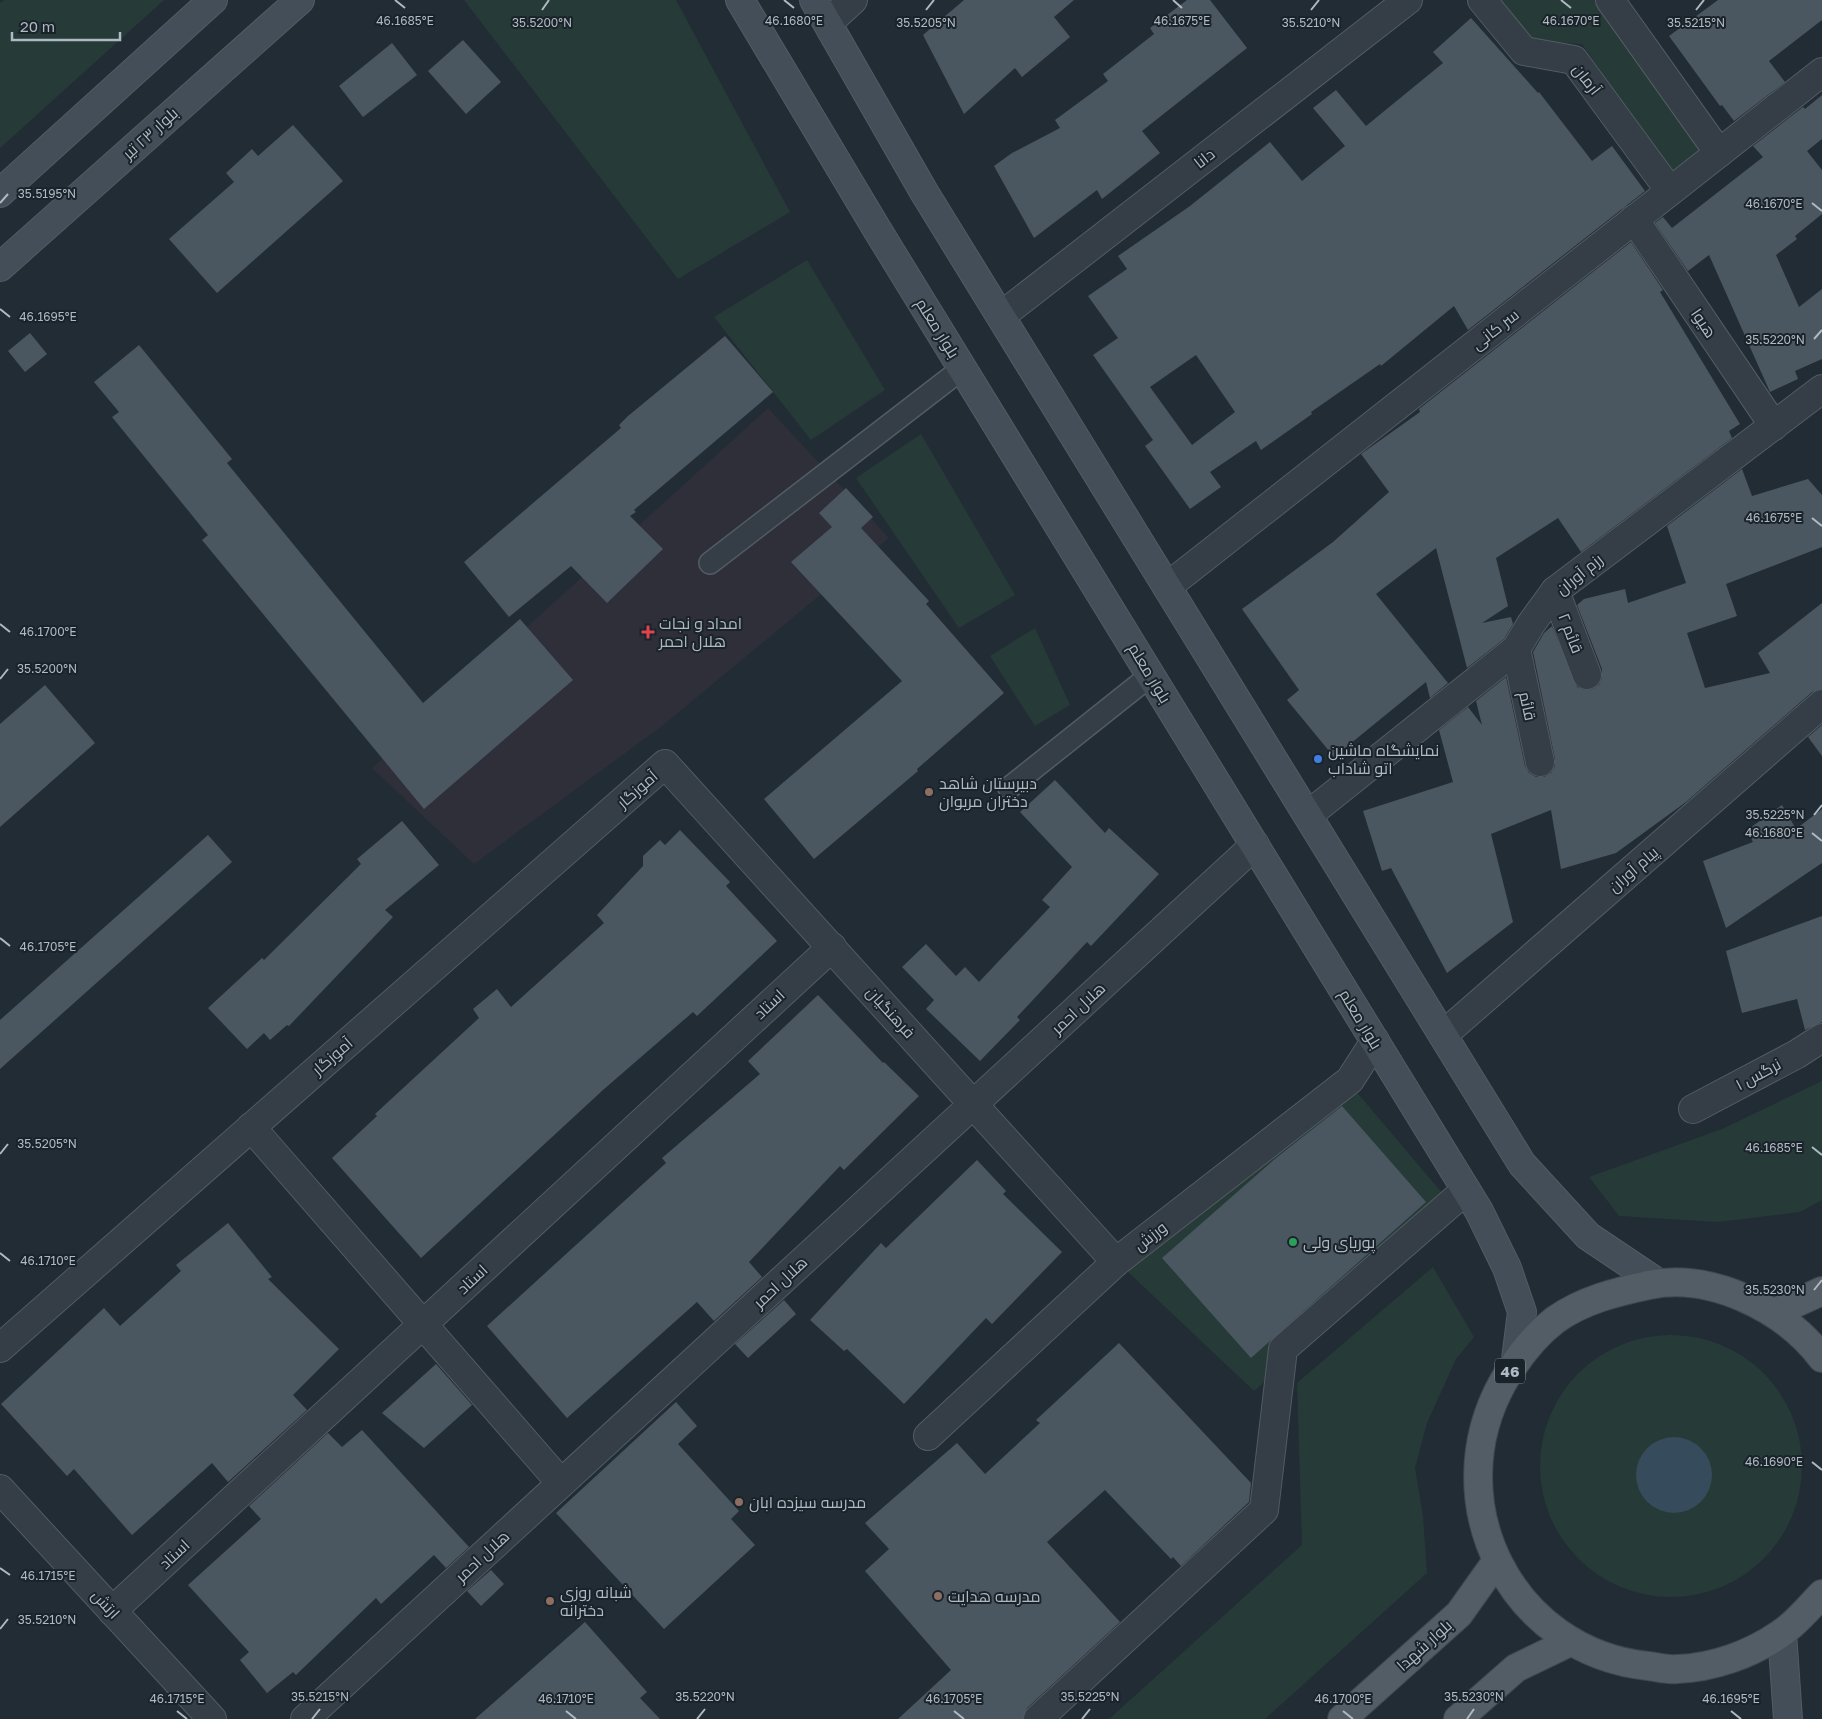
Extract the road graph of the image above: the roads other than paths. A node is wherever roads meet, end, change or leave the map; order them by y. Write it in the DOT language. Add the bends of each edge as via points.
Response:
graph roads {
  1 [pos="213,0"];
  2 [pos="300,0"];
  3 [pos="740,0"];
  4 [pos="814,0"];
  5 [pos="853,0"];
  6 [pos="1408,0"];
  7 [pos="1482,0"];
  8 [pos="1610,0"];
  9 [pos="828,23"];
  10 [pos="1822,72"];
  11 [pos="1718,153"];
  12 [pos="1670,191"];
  13 [pos="0,193"];
  14 [pos="1634,219"];
  15 [pos="0,267"];
  16 [pos="1001,316"];
  17 [pos="963,368"];
  18 [pos="1822,389"];
  19 [pos="1774,426"];
  20 [pos="710,563"];
  21 [pos="1168,586"];
  22 [pos="1555,591"];
  23 [pos="1516,649"];
  24 [pos="1151,675"];
  25 [pos="1587,675"];
  26 [pos="1822,704"];
  27 [pos="1540,762"];
  28 [pos="665,764"];
  29 [pos="1009,788"];
  30 [pos="1308,815"];
  31 [pos="1255,845"];
  32 [pos="832,947"];
  33 [pos="1443,1035"];
  34 [pos="1822,1038"];
  35 [pos="1375,1041"];
  36 [pos="974,1103"];
  37 [pos="1694,1109"];
  38 [pos="252,1128"];
  39 [pos="1466,1190"];
  40 [pos="1116,1262"];
  41 [pos="1658,1283"];
  42 [pos="1822,1291"];
  43 [pos="1774,1313"];
  44 [pos="423,1324"];
  45 [pos="0,1348"];
  46 [pos="1822,1358"];
  47 [pos="1516,1359"];
  48 [pos="928,1436"];
  49 [pos="561,1483"];
  50 [pos="0,1489"];
  51 [pos="1496,1562"];
  52 [pos="1822,1594"];
  53 [pos="112,1611"];
  54 [pos="1782,1633"];
  55 [pos="1570,1642"];
  56 [pos="212,1719"];
  57 [pos="305,1719"];
  58 [pos="1038,1719"];
  59 [pos="1342,1719"];
  60 [pos="1458,1719"];
  61 [pos="1788,1719"];
  1 -- 13 [label="main road"];
  2 -- 15 [label="main road, بلوار ۲۳ تیر"];
  3 -- 17 [label="main road, بلوار معلم"];
  4 -- 9 [label="main road"];
  5 -- 9 [label="street"];
  6 -- 16 [label="street, دانا"];
  7 -- 12 [label="street, آرمان" via="1524,51 1574,60"];
  8 -- 11 [label="street"];
  9 -- 16 [label="main road" via="924,192"];
  10 -- 11 [label="street, سر کانی"];
  11 -- 12 [label="street, سر کانی"];
  12 -- 14 [label="street, سر کانی"];
  14 -- 19 [label="street, هیوا"];
  14 -- 21 [label="street, سر کانی"];
  16 -- 21 [label="main road"];
  17 -- 20 [label="lane"];
  17 -- 24 [label="main road, بلوار معلم"];
  18 -- 19 [label="street, رزم آوران"];
  19 -- 22 [label="street, رزم آوران"];
  21 -- 30 [label="main road"];
  22 -- 23 [label="street, رزم آوران"];
  22 -- 25 [label="street, قائم ۲"];
  23 -- 27 [label="street, قائم"];
  23 -- 30 [label="street, رزم آوران"];
  24 -- 29 [label="lane"];
  24 -- 31 [label="main road, بلوار معلم"];
  26 -- 33 [label="street, پیام آوران"];
  28 -- 32 [label="street, فرهنگیان"];
  28 -- 38 [label="street, آموزگار"];
  30 -- 33 [label="main road"];
  31 -- 35 [label="main road, بلوار معلم"];
  31 -- 36 [label="street, هلال احمر"];
  32 -- 36 [label="street, فرهنگیان"];
  32 -- 44 [label="street, استاد"];
  33 -- 41 [label="main road" via="1522,1164 1588,1236"];
  34 -- 37 [label="street, نرگس ۱"];
  35 -- 39 [label="main road, بلوار معلم"];
  35 -- 40 [label="street, ورزش" via="1350,1080"];
  36 -- 40 [label="street, فرهنگیان"];
  36 -- 49 [label="street, هلال احمر"];
  38 -- 44 [label="street"];
  38 -- 45 [label="street, آموزگار"];
  39 -- 47 [label="main road, بلوار معلم" via="1507,1268 1522,1312"];
  39 -- 58 [label="street" via="1283,1350 1264,1510"];
  40 -- 48 [label="street, ورزش"];
  41 -- 43 [label="main road, 46" via="1715,1289 1738,1295"];
  41 -- 47 [label="main road, 46" via="1604,1295 1555,1320"];
  42 -- 43 [label="main road"];
  43 -- 46 [label="main road, 46" via="1809,1341"];
  44 -- 49 [label="street"];
  44 -- 53 [label="street, استاد"];
  47 -- 51 [label="main road, 46" via="1490,1406 1478,1458 1480,1512"];
  49 -- 57 [label="street, هلال احمر"];
  50 -- 53 [label="street, ارتش"];
  51 -- 55 [label="main road, 46" via="1528,1608"];
  51 -- 59 [label="main road, بلوار شهدا" via="1459,1614"];
  52 -- 54 [label="main road, 46"];
  53 -- 56 [label="street, ارتش"];
  54 -- 55 [label="main road, 46" via="1732,1659 1677,1670 1622,1664"];
  54 -- 61 [label="main road"];
  55 -- 60 [label="main road" via="1516,1668"];
}
